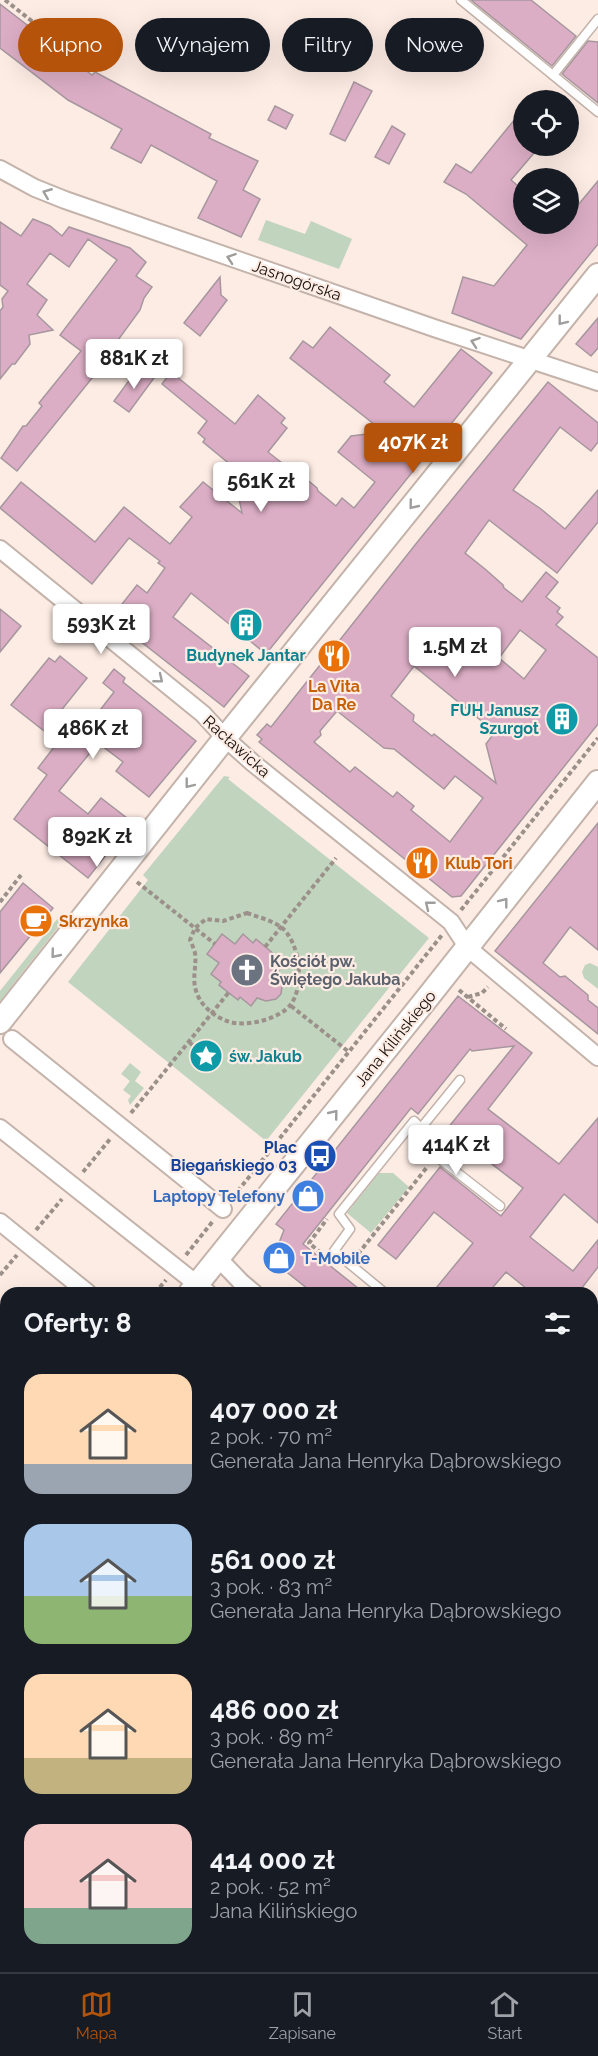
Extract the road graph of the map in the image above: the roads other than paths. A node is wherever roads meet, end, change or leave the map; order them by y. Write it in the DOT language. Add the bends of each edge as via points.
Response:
graph roads {
  1 [pos="462,0"];
  2 [pos="598,19"];
  3 [pos="553,75"];
  4 [pos="598,112"];
  5 [pos="0,169"];
  6 [pos="598,275"];
  7 [pos="531,359"];
  8 [pos="598,382"];
  9 [pos="0,549"];
  10 [pos="225,738"];
  11 [pos="598,782"];
  12 [pos="468,948"];
  13 [pos="6,1031"];
  14 [pos="598,1057"];
  15 [pos="460,1080"];
  16 [pos="0,1128"];
  17 [pos="421,1128"];
  18 [pos="500,1206"];
  19 [pos="223,1209"];
  20 [pos="0,1222"];
  21 [pos="218,1258"];
  22 [pos="81,1287"];
  23 [pos="194,1287"];
  24 [pos="200,1287"];
  25 [pos="247,1287"];
  26 [pos="378,1287"];
  1 -- 3 [label="lane"];
  2 -- 3 [label="lane"];
  3 -- 4 [label="lane"];
  7 -- 5 [label="street, Jasnogórska, one-way" via="65,200"];
  6 -- 7 [label="street, one-way"];
  7 -- 8 [label="street, Jasnogórska"];
  7 -- 10 [label="street, one-way"];
  9 -- 10 [label="street, Racławicka, one-way" via="203,714"];
  12 -- 10 [label="street, Racławicka, one-way" via="451,922"];
  10 -- 13 [label="street, one-way"];
  12 -- 11 [label="street, Jana Kilińskiego, one-way"];
  12 -- 14 [label="street, Racławicka"];
  21 -- 12 [label="street, Jana Kilińskiego, one-way"];
  13 -- 19 [label="street"];
  15 -- 17 [label="lane"];
  16 -- 23 [label="street"];
  17 -- 18 [label="lane" via="421,1138 436,1156"];
  17 -- 26 [label="lane" via="414,1121 339,1214 351,1229 334,1251"];
  20 -- 22 [label="street"];
  21 -- 24 [label="street, Jana Kilińskiego"];
  21 -- 25 [label="street"];
}
